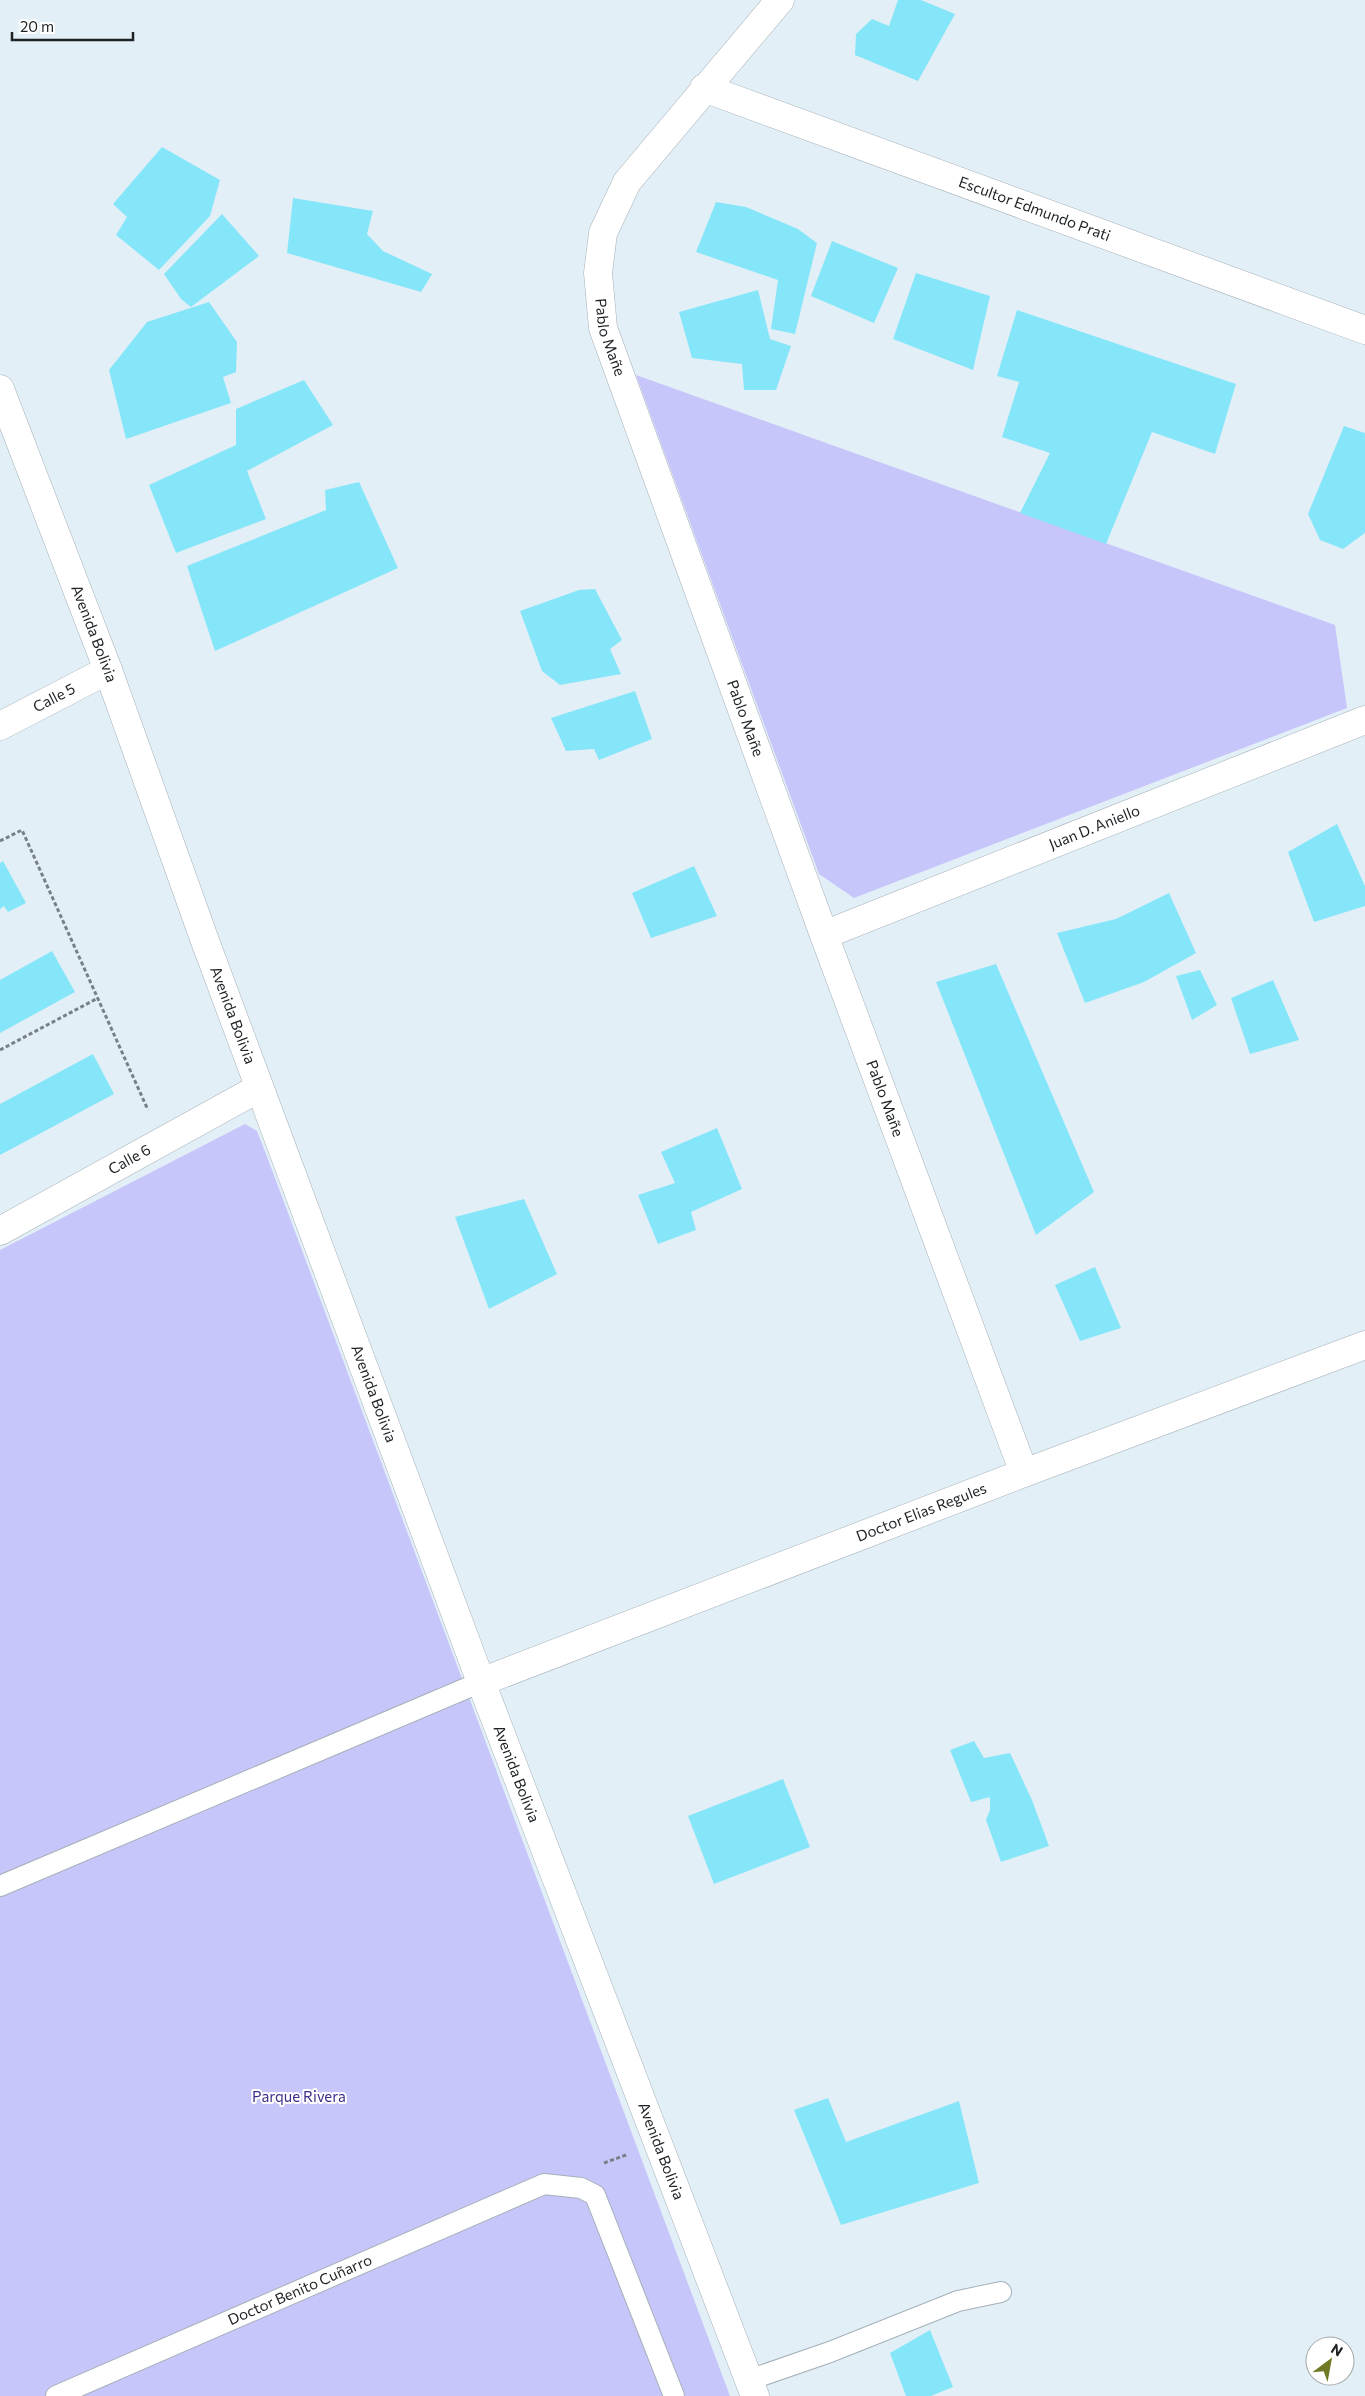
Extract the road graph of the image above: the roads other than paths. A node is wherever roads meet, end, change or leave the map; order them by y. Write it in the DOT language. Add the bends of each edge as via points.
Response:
graph roads {
  1 [pos="780,0"];
  2 [pos="704,88"];
  3 [pos="1365,330"];
  4 [pos="0,389"];
  5 [pos="108,670"];
  6 [pos="1365,720"];
  7 [pos="0,726"];
  8 [pos="824,935"];
  9 [pos="260,1088"];
  10 [pos="0,1231"];
  11 [pos="1365,1345"];
  12 [pos="1024,1473"];
  13 [pos="481,1682"];
  14 [pos="0,1871"];
  15 [pos="26,1876"];
  16 [pos="0,1886"];
  17 [pos="1001,2292"];
  18 [pos="752,2388"];
  19 [pos="56,2396"];
  20 [pos="674,2396"];
  1 -- 2 [label="street, Pablo Mañe"];
  2 -- 3 [label="street, Escultor Edmundo Prati"];
  2 -- 8 [label="street, Pablo Mañe" via="627,182 603,233 598,273 602,328"];
  4 -- 5 [label="street, Avenida Bolivia"];
  5 -- 7 [label="street, Calle 5"];
  5 -- 9 [label="street, Avenida Bolivia"];
  6 -- 8 [label="street, Juan D. Aniello"];
  8 -- 12 [label="street, Pablo Mañe"];
  9 -- 10 [label="street, Calle 6"];
  9 -- 13 [label="street, Avenida Bolivia"];
  11 -- 12 [label="street, Doctor Elias Regules"];
  12 -- 13 [label="street, Doctor Elias Regules"];
  13 -- 15 [label="lane"];
  13 -- 18 [label="street, Avenida Bolivia"];
  14 -- 15 [label="lane"];
  15 -- 16 [label="lane"];
  17 -- 18 [label="lane" via="958,2301 830,2352"];
  19 -- 20 [label="lane, Doctor Benito Cuñarro" via="544,2184 582,2188 595,2195"];
}
